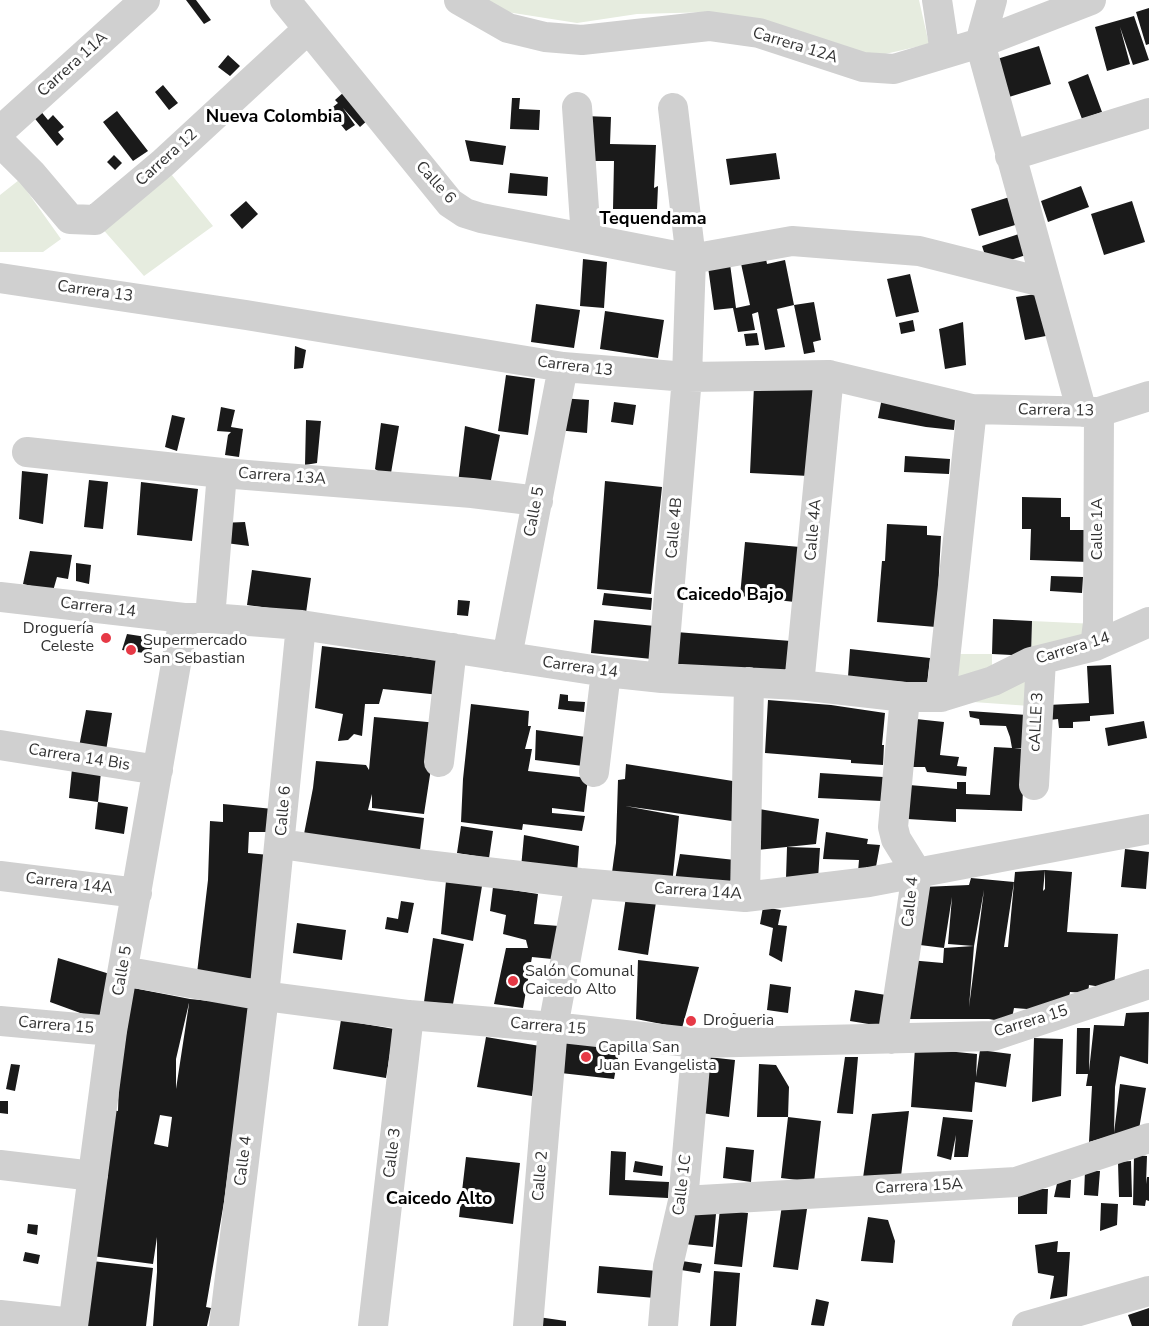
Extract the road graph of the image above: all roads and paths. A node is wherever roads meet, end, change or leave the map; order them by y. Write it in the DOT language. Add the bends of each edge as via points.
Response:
graph roads {
  1 [pos="145,0"];
  2 [pos="285,0"];
  3 [pos="459,0"];
  4 [pos="937,0"];
  5 [pos="992,0"];
  6 [pos="1091,0"];
  7 [pos="309,29"];
  8 [pos="980,43"];
  9 [pos="945,53"];
  10 [pos="578,107"];
  11 [pos="673,108"];
  12 [pos="1147,123"];
  13 [pos="0,131"];
  14 [pos="0,142"];
  15 [pos="1010,156"];
  16 [pos="586,238"];
  17 [pos="691,259"];
  18 [pos="0,278"];
  19 [pos="1046,283"];
  20 [pos="563,367"];
  21 [pos="829,375"];
  22 [pos="687,377"];
  23 [pos="1149,396"];
  24 [pos="972,409"];
  25 [pos="1090,412"];
  26 [pos="27,452"];
  27 [pos="222,473"];
  28 [pos="538,501"];
  29 [pos="0,597"];
  30 [pos="197,618"];
  31 [pos="1149,622"];
  32 [pos="302,625"];
  33 [pos="1095,646"];
  34 [pos="452,648"];
  35 [pos="507,657"];
  36 [pos="1041,660"];
  37 [pos="606,672"];
  38 [pos="662,678"];
  39 [pos="749,682"];
  40 [pos="799,686"];
  41 [pos="905,697"];
  42 [pos="941,697"];
  43 [pos="0,745"];
  44 [pos="439,762"];
  45 [pos="158,770"];
  46 [pos="594,772"];
  47 [pos="1034,785"];
  48 [pos="1149,829"];
  49 [pos="281,844"];
  50 [pos="917,873"];
  51 [pos="0,876"];
  52 [pos="580,883"];
  53 [pos="137,893"];
  54 [pos="744,897"];
  55 [pos="123,971"];
  56 [pos="1149,984"];
  57 [pos="264,996"];
  58 [pos="409,1015"];
  59 [pos="0,1022"];
  60 [pos="553,1027"];
  61 [pos="112,1031"];
  62 [pos="892,1039"];
  63 [pos="697,1043"];
  64 [pos="1149,1138"];
  65 [pos="0,1165"];
  66 [pos="93,1176"];
  67 [pos="683,1201"];
  68 [pos="1149,1291"];
  69 [pos="0,1315"];
  70 [pos="73,1325"];
  71 [pos="224,1326"];
  72 [pos="373,1326"];
  73 [pos="528,1326"];
  74 [pos="663,1326"];
  75 [pos="1027,1326"];
  1 -- 13 [label="street, Carrera 11A"];
  2 -- 7 [label="street, Calle 6"];
  3 -- 9 [label="street, Carrera 12A" via="508,28 545,37 582,40 710,26 759,33 862,67 894,69"];
  4 -- 9 [label="street"];
  5 -- 8 [label="street"];
  6 -- 8 [label="street, Carrera 12A"];
  7 -- 14 [label="street, Carrera 12" via="95,220 70,219"];
  7 -- 16 [label="street, Calle 6" via="450,203 481,218"];
  8 -- 9 [label="street, Carrera 12A"];
  8 -- 15 [label="street, Calle 1A"];
  10 -- 16 [label="street"];
  11 -- 17 [label="street, Calle 4B"];
  12 -- 15 [label="street"];
  15 -- 19 [label="street, Calle 1A"];
  16 -- 17 [label="street, Calle 6"];
  17 -- 19 [label="street" via="792,242 919,251"];
  17 -- 22 [label="street, Calle 4B"];
  18 -- 20 [label="street, Carrera 13"];
  19 -- 25 [label="street, Calle 1A"];
  20 -- 22 [label="street, Carrera 13"];
  20 -- 28 [label="street, Calle 5"];
  21 -- 22 [label="street, Carrera 13"];
  21 -- 24 [label="street, Carrera 13"];
  21 -- 40 [label="street, Calle 4A"];
  22 -- 38 [label="street, Calle 4B"];
  23 -- 25 [label="street, Carrera 13"];
  24 -- 25 [label="street, Carrera 13"];
  24 -- 42 [label="street"];
  25 -- 33 [label="street, Calle 1A" via="1098,623"];
  26 -- 27 [label="street, Carrera 13A"];
  27 -- 28 [label="street, Carrera 13A" via="472,492"];
  27 -- 30 [label="street, Calle 5"];
  28 -- 35 [label="street, Calle 5"];
  29 -- 30 [label="street, Carrera 14"];
  30 -- 32 [label="street, Carrera 14"];
  30 -- 45 [label="street, Calle 5"];
  31 -- 33 [label="street, Carrera 14"];
  32 -- 34 [label="street, Carrera 14"];
  32 -- 49 [label="street, Calle 6"];
  33 -- 36 [label="street, Carrera 14"];
  34 -- 35 [label="street, Carrera 14"];
  34 -- 44 [label="street"];
  35 -- 37 [label="street, Carrera 14"];
  36 -- 42 [label="street, Carrera 14" via="993,681"];
  36 -- 47 [label="street, cALLE 3"];
  37 -- 38 [label="street, Carrera 14"];
  37 -- 46 [label="street"];
  38 -- 39 [label="street, Carrera 14"];
  39 -- 40 [label="street, Carrera 14"];
  39 -- 54 [label="street"];
  40 -- 41 [label="street, Carrera 14"];
  41 -- 42 [label="street, Carrera 14"];
  41 -- 50 [label="street, Calle 4" via="893,827"];
  43 -- 45 [label="street, Carrera 14 Bis"];
  45 -- 53 [label="street, Calle 5"];
  48 -- 50 [label="street, Carrera 14A"];
  49 -- 52 [label="street, Carrera 14A"];
  49 -- 57 [label="street, Calle 6"];
  50 -- 54 [label="street, Carrera 14A"];
  50 -- 62 [label="street, Calle 4"];
  51 -- 53 [label="street, Carrera 14A"];
  52 -- 54 [label="street, Carrera 14A"];
  52 -- 60 [label="street"];
  53 -- 55 [label="street, Calle 5"];
  55 -- 57 [label="street, Carrera 15"];
  55 -- 61 [label="street, Calle 5"];
  56 -- 62 [label="street, Carrera 15" via="993,1036"];
  57 -- 58 [label="street, Carrera 15"];
  57 -- 71 [label="street, Calle 4"];
  58 -- 60 [label="street, Carrera 15"];
  58 -- 72 [label="street, Calle 3"];
  59 -- 61 [label="street, Carrera 15"];
  60 -- 63 [label="street, Carrera 15"];
  60 -- 73 [label="street, Calle 2"];
  61 -- 66 [label="street, Calle 5"];
  62 -- 63 [label="street, Carrera 15"];
  63 -- 67 [label="street, Calle 1C"];
  64 -- 67 [label="street, Carrera 15A" via="1016,1182"];
  65 -- 66 [label="street"];
  66 -- 70 [label="street, Calle 5"];
  67 -- 74 [label="street, Calle 1C" via="668,1266"];
  68 -- 75 [label="street"];
  69 -- 70 [label="street"];
}
